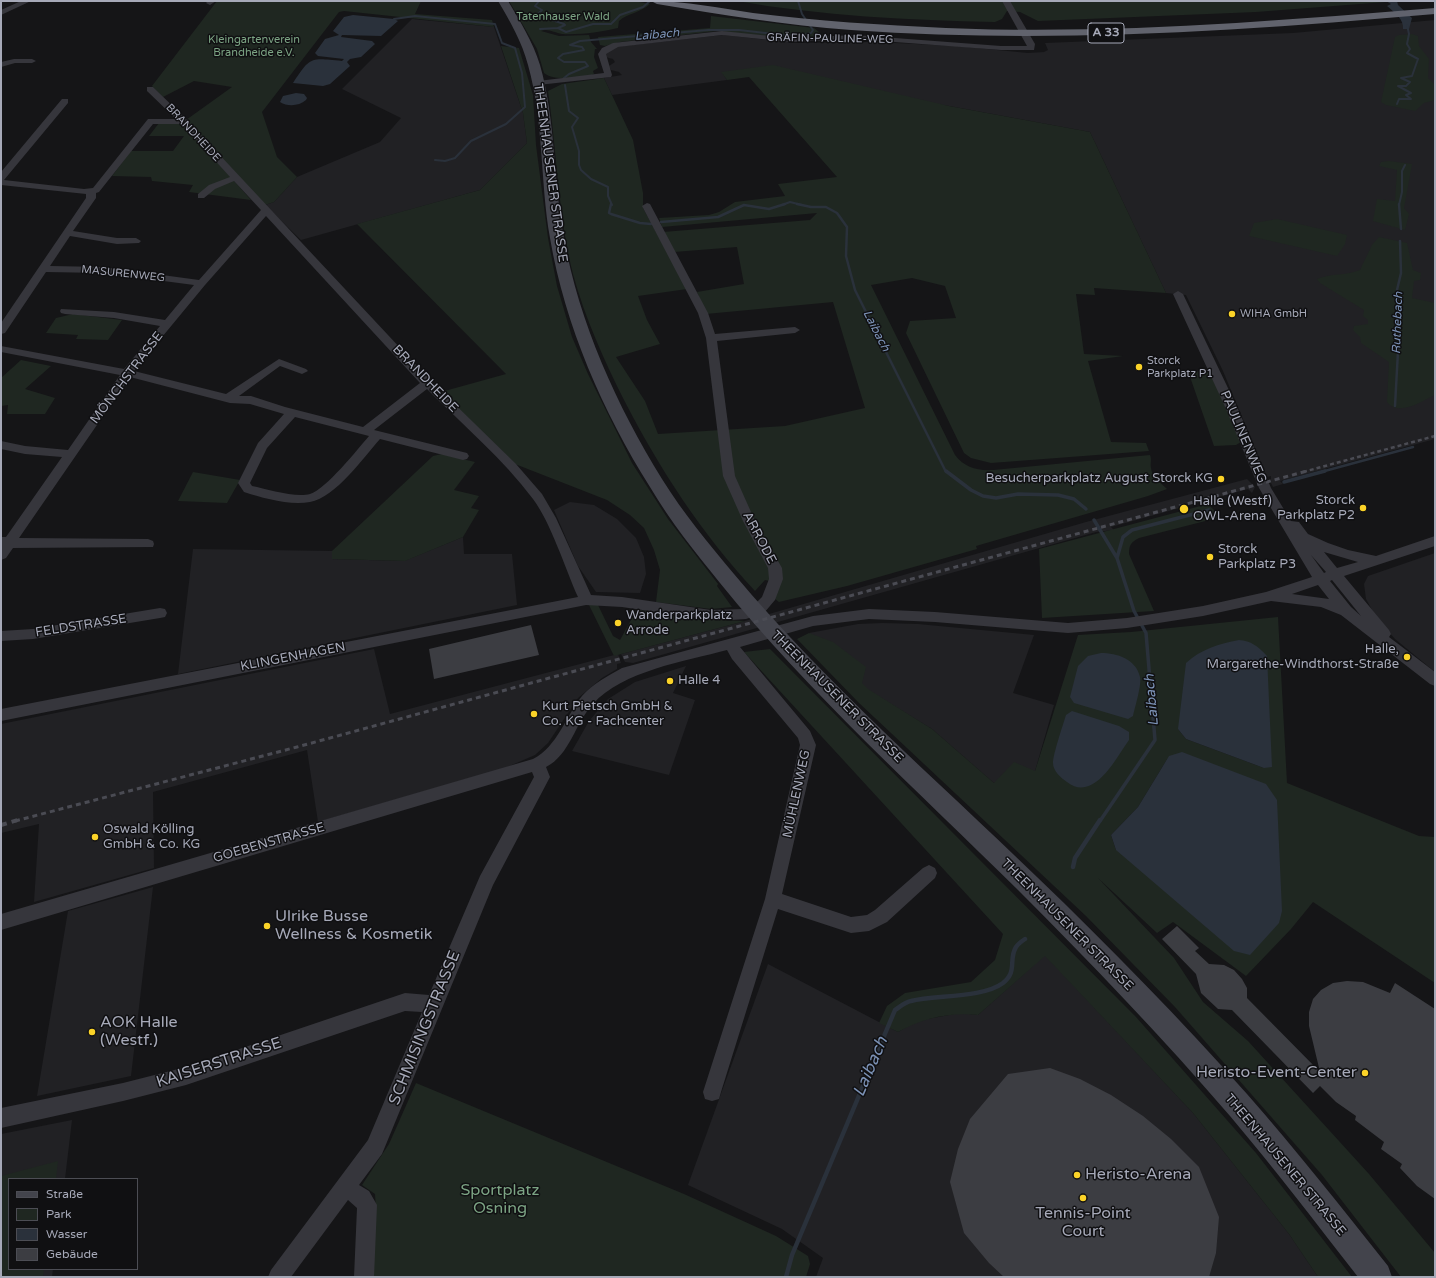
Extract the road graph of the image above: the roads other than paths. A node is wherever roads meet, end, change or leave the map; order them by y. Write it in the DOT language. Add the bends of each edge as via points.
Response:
graph roads {
  1 [pos="27,1"];
  2 [pos="503,1"];
  3 [pos="658,1"];
  4 [pos="682,1"];
  5 [pos="1006,1"];
  6 [pos="1435,6"];
  7 [pos="1435,11"];
  8 [pos="1400,12"];
  9 [pos="1,13"];
  10 [pos="809,20"];
  11 [pos="32,61"];
  12 [pos="1,65"];
  13 [pos="538,83"];
  14 [pos="150,89"];
  15 [pos="65,101"];
  16 [pos="184,122"];
  17 [pos="1,178"];
  18 [pos="235,178"];
  19 [pos="1,182"];
  20 [pos="91,192"];
  21 [pos="201,196"];
  22 [pos="647,206"];
  23 [pos="266,210"];
  24 [pos="68,233"];
  25 [pos="136,241"];
  26 [pos="45,269"];
  27 [pos="201,284"];
  28 [pos="1178,294"];
  29 [pos="65,311"];
  30 [pos="168,324"];
  31 [pos="795,330"];
  32 [pos="1,331"];
  33 [pos="711,338"];
  34 [pos="1,349"];
  35 [pos="302,371"];
  36 [pos="127,373"];
  37 [pos="427,383"];
  38 [pos="228,398"];
  39 [pos="293,412"];
  40 [pos="366,430"];
  41 [pos="378,434"];
  42 [pos="1,445"];
  43 [pos="71,454"];
  44 [pos="463,456"];
  45 [pos="1281,512"];
  46 [pos="1299,531"];
  47 [pos="1435,541"];
  48 [pos="5,542"];
  49 [pos="148,544"];
  50 [pos="1,555"];
  51 [pos="1378,559"];
  52 [pos="1335,573"];
  53 [pos="1319,578"];
  54 [pos="1267,597"];
  55 [pos="586,600"];
  56 [pos="1346,611"];
  57 [pos="160,613"];
  58 [pos="1,636"];
  59 [pos="731,643"];
  60 [pos="1398,650"];
  61 [pos="1435,680"];
  62 [pos="1,715"];
  63 [pos="537,764"];
  64 [pos="929,873"];
  65 [pos="773,899"];
  66 [pos="1,922"];
  67 [pos="434,1005"];
  68 [pos="712,1092"];
  69 [pos="1,1118"];
  70 [pos="346,1187"];
  71 [pos="278,1277"];
  72 [pos="364,1277"];
  73 [pos="1377,1277"];
  1 -- 9 [label="street"];
  2 -- 13 [label="main road, THEENHAUSENER STRASSE" via="526,44"];
  3 -- 10 [label="highway, A 33"];
  4 -- 10 [label="highway, A 33"];
  5 -- 13 [label="street, GRÄFIN-PAULINE-WEG" via="1032,46 1027,49 855,37 801,40 729,33 706,34 616,45 602,54 608,75"];
  6 -- 8 [label="highway, A 33"];
  7 -- 8 [label="highway, A 33"];
  8 -- 10 [label="highway, A 33" via="1175,30 1064,34 950,33"];
  11 -- 12 [label="street" via="14,61"];
  13 -- 73 [label="main road, THEENHAUSENER STRASSE" via="556,237 569,292 583,334 597,369 652,476 691,534 798,660 1028,884 1164,1024 1268,1140"];
  14 -- 16 [label="street, BRANDHEIDE"];
  15 -- 17 [label="street"];
  16 -- 18 [label="street, BRANDHEIDE"];
  16 -- 20 [label="street" via="151,121 99,188"];
  18 -- 21 [label="street, BRANDHEIDE" via="212,187"];
  18 -- 23 [label="street, BRANDHEIDE"];
  19 -- 20 [label="street"];
  20 -- 24 [label="street" via="91,198"];
  22 -- 33 [label="street, ARRODE" via="703,313"];
  23 -- 27 [label="street, MÖNCHSTRASSE"];
  23 -- 37 [label="street, BRANDHEIDE"];
  24 -- 25 [label="street" via="117,241"];
  24 -- 26 [label="street"];
  26 -- 27 [label="street, MASURENWEG" via="103,270"];
  26 -- 32 [label="street"];
  27 -- 30 [label="street, MÖNCHSTRASSE"];
  28 -- 45 [label="street, PAULINENWEG" via="1232,409 1265,488"];
  29 -- 30 [label="street" via="114,315"];
  30 -- 36 [label="street, MÖNCHSTRASSE"];
  31 -- 33 [label="street"];
  33 -- 55 [label="street, ARRODE" via="729,476 775,568 773,590 759,609 746,614 732,615 711,615 622,602"];
  34 -- 36 [label="street"];
  35 -- 38 [label="street" via="279,362"];
  36 -- 38 [label="street"];
  36 -- 43 [label="street, MÖNCHSTRASSE"];
  37 -- 40 [label="street"];
  37 -- 55 [label="street, BRANDHEIDE" via="512,467 538,497 550,518"];
  38 -- 39 [label="street" via="251,400"];
  39 -- 40 [label="street"];
  39 -- 41 [label="street" via="262,446 244,483 248,489 310,498 331,485"];
  40 -- 41 [label="street"];
  41 -- 44 [label="street"];
  42 -- 43 [label="street"];
  43 -- 48 [label="street, MÖNCHSTRASSE"];
  45 -- 46 [label="street, PAULINENWEG"];
  45 -- 53 [label="street, PAULINENWEG"];
  46 -- 51 [label="street, PAULINENWEG" via="1320,545 1357,557"];
  46 -- 52 [label="street, PAULINENWEG"];
  47 -- 51 [label="street"];
  48 -- 49 [label="street"];
  48 -- 50 [label="street, MÖNCHSTRASSE"];
  51 -- 52 [label="street"];
  52 -- 53 [label="street"];
  52 -- 60 [label="street, PAULINENWEG"];
  53 -- 54 [label="street"];
  53 -- 56 [label="street, PAULINENWEG"];
  54 -- 56 [label="street" via="1293,597 1322,602"];
  54 -- 59 [label="street, GOEBENSTRASSE" via="1127,624 1068,628 869,614 814,621"];
  55 -- 62 [label="street, KLINGENHAGEN"];
  56 -- 60 [label="street"];
  57 -- 58 [label="street, FELDSTRASSE" via="33,634"];
  59 -- 63 [label="street, GOEBENSTRASSE" via="627,672 603,686 587,700 556,750 549,758"];
  59 -- 65 [label="street, MÜHLENWEG" via="737,655 808,740 806,760"];
  60 -- 61 [label="street"];
  63 -- 66 [label="street, GOEBENSTRASSE"];
  63 -- 67 [label="street, SCHMISINGSTRASSE" via="542,777 486,881"];
  64 -- 65 [label="street" via="881,916 869,923 851,925"];
  65 -- 68 [label="street, MÜHLENWEG"];
  67 -- 69 [label="street, KAISERSTRASSE" via="405,1002 186,1076"];
  67 -- 70 [label="street, SCHMISINGSTRASSE" via="375,1147"];
  70 -- 71 [label="street, SCHMISINGSTRASSE"];
  70 -- 72 [label="street" via="362,1198 367,1205"];
}
